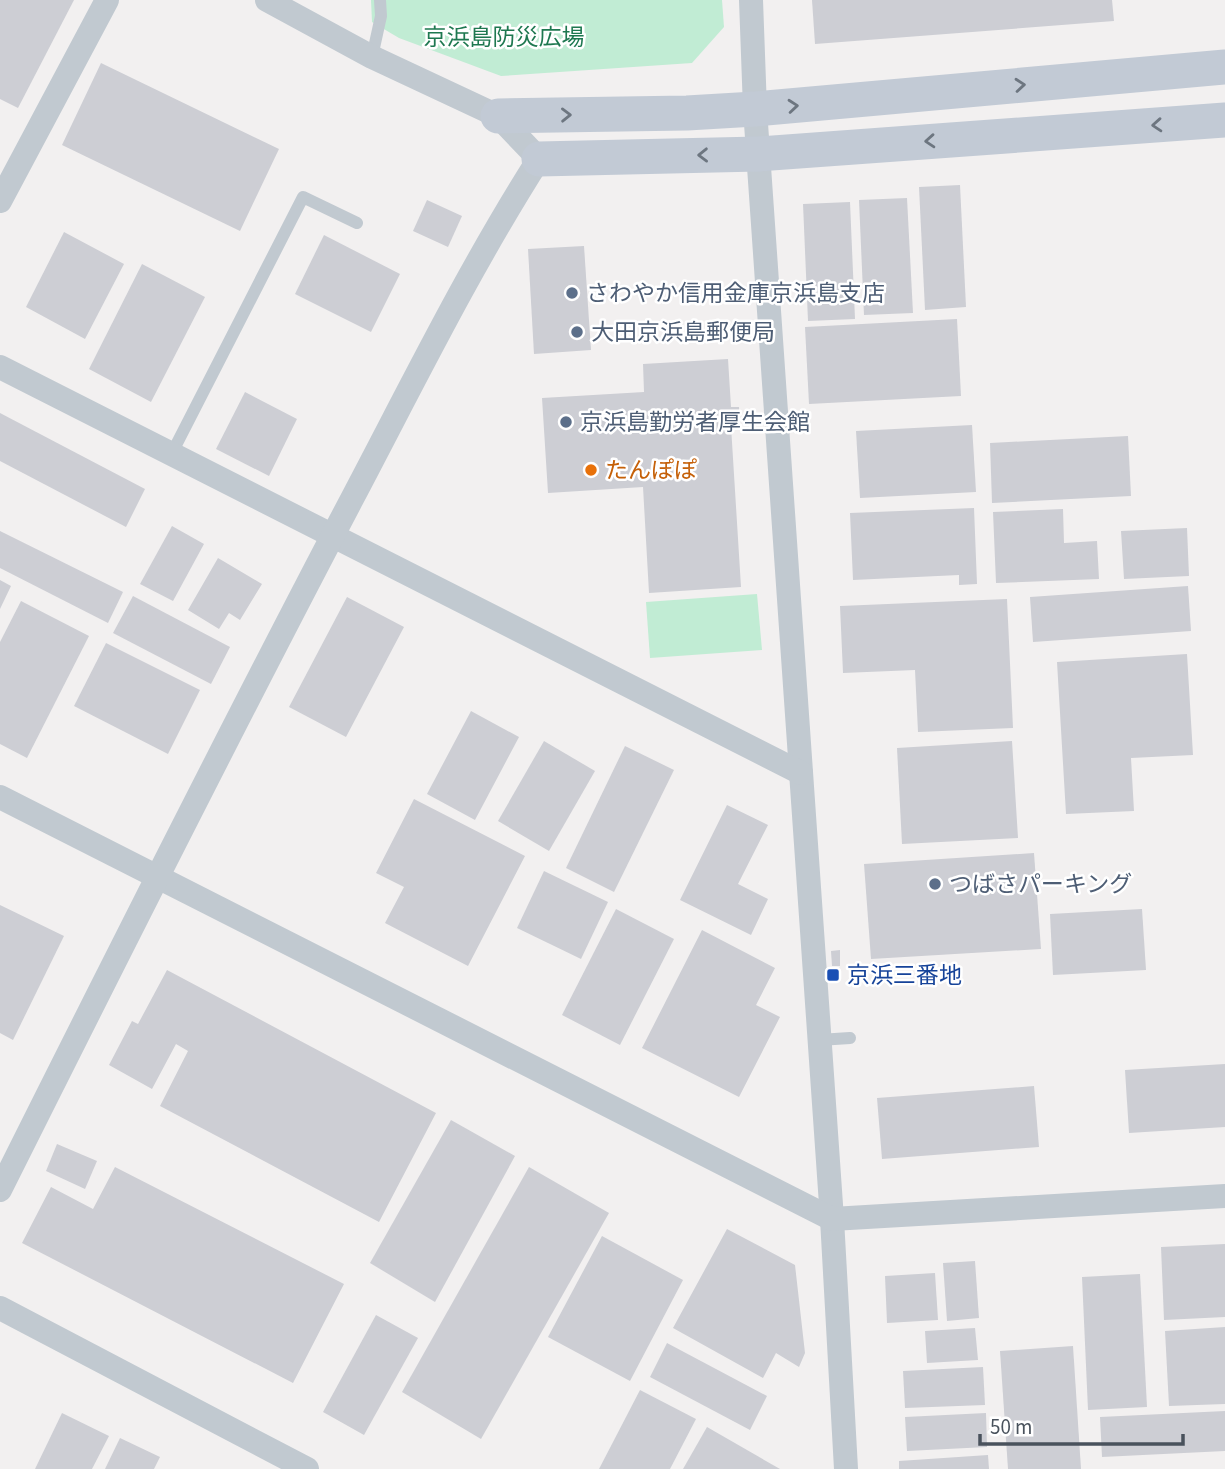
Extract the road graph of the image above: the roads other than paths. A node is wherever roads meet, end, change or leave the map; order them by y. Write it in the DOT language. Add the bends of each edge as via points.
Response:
graph roads {
  1 [pos="107,0"];
  2 [pos="267,0"];
  3 [pos="380,0"];
  4 [pos="751,0"];
  5 [pos="372,57"];
  6 [pos="1225,67"];
  7 [pos="755,109"];
  8 [pos="498,116"];
  9 [pos="1225,120"];
  10 [pos="759,154"];
  11 [pos="539,159"];
  12 [pos="0,201"];
  13 [pos="357,223"];
  14 [pos="0,367"];
  15 [pos="172,453"];
  16 [pos="333,535"];
  17 [pos="801,773"];
  18 [pos="0,797"];
  19 [pos="156,877"];
  20 [pos="850,1038"];
  21 [pos="819,1040"];
  22 [pos="0,1190"];
  23 [pos="1225,1196"];
  24 [pos="832,1219"];
  25 [pos="0,1308"];
  26 [pos="307,1469"];
  27 [pos="846,1469"];
  1 -- 12 [label="street"];
  2 -- 5 [label="street"];
  3 -- 5 [label="lane"];
  4 -- 7 [label="street"];
  5 -- 8 [label="street"];
  7 -- 6 [label="street, one-way"];
  8 -- 7 [label="street, one-way"];
  7 -- 10 [label="street"];
  8 -- 11 [label="street"];
  9 -- 10 [label="street, one-way"];
  10 -- 11 [label="street, one-way"];
  10 -- 17 [label="street"];
  11 -- 16 [label="street" via="424,360"];
  13 -- 15 [label="lane" via="303,197"];
  14 -- 15 [label="street"];
  15 -- 16 [label="street"];
  16 -- 17 [label="street"];
  16 -- 19 [label="street"];
  17 -- 21 [label="street"];
  18 -- 19 [label="street"];
  19 -- 22 [label="street"];
  19 -- 24 [label="street"];
  20 -- 21 [label="lane"];
  21 -- 24 [label="street"];
  23 -- 24 [label="street"];
  24 -- 27 [label="street"];
  25 -- 26 [label="street"];
}
